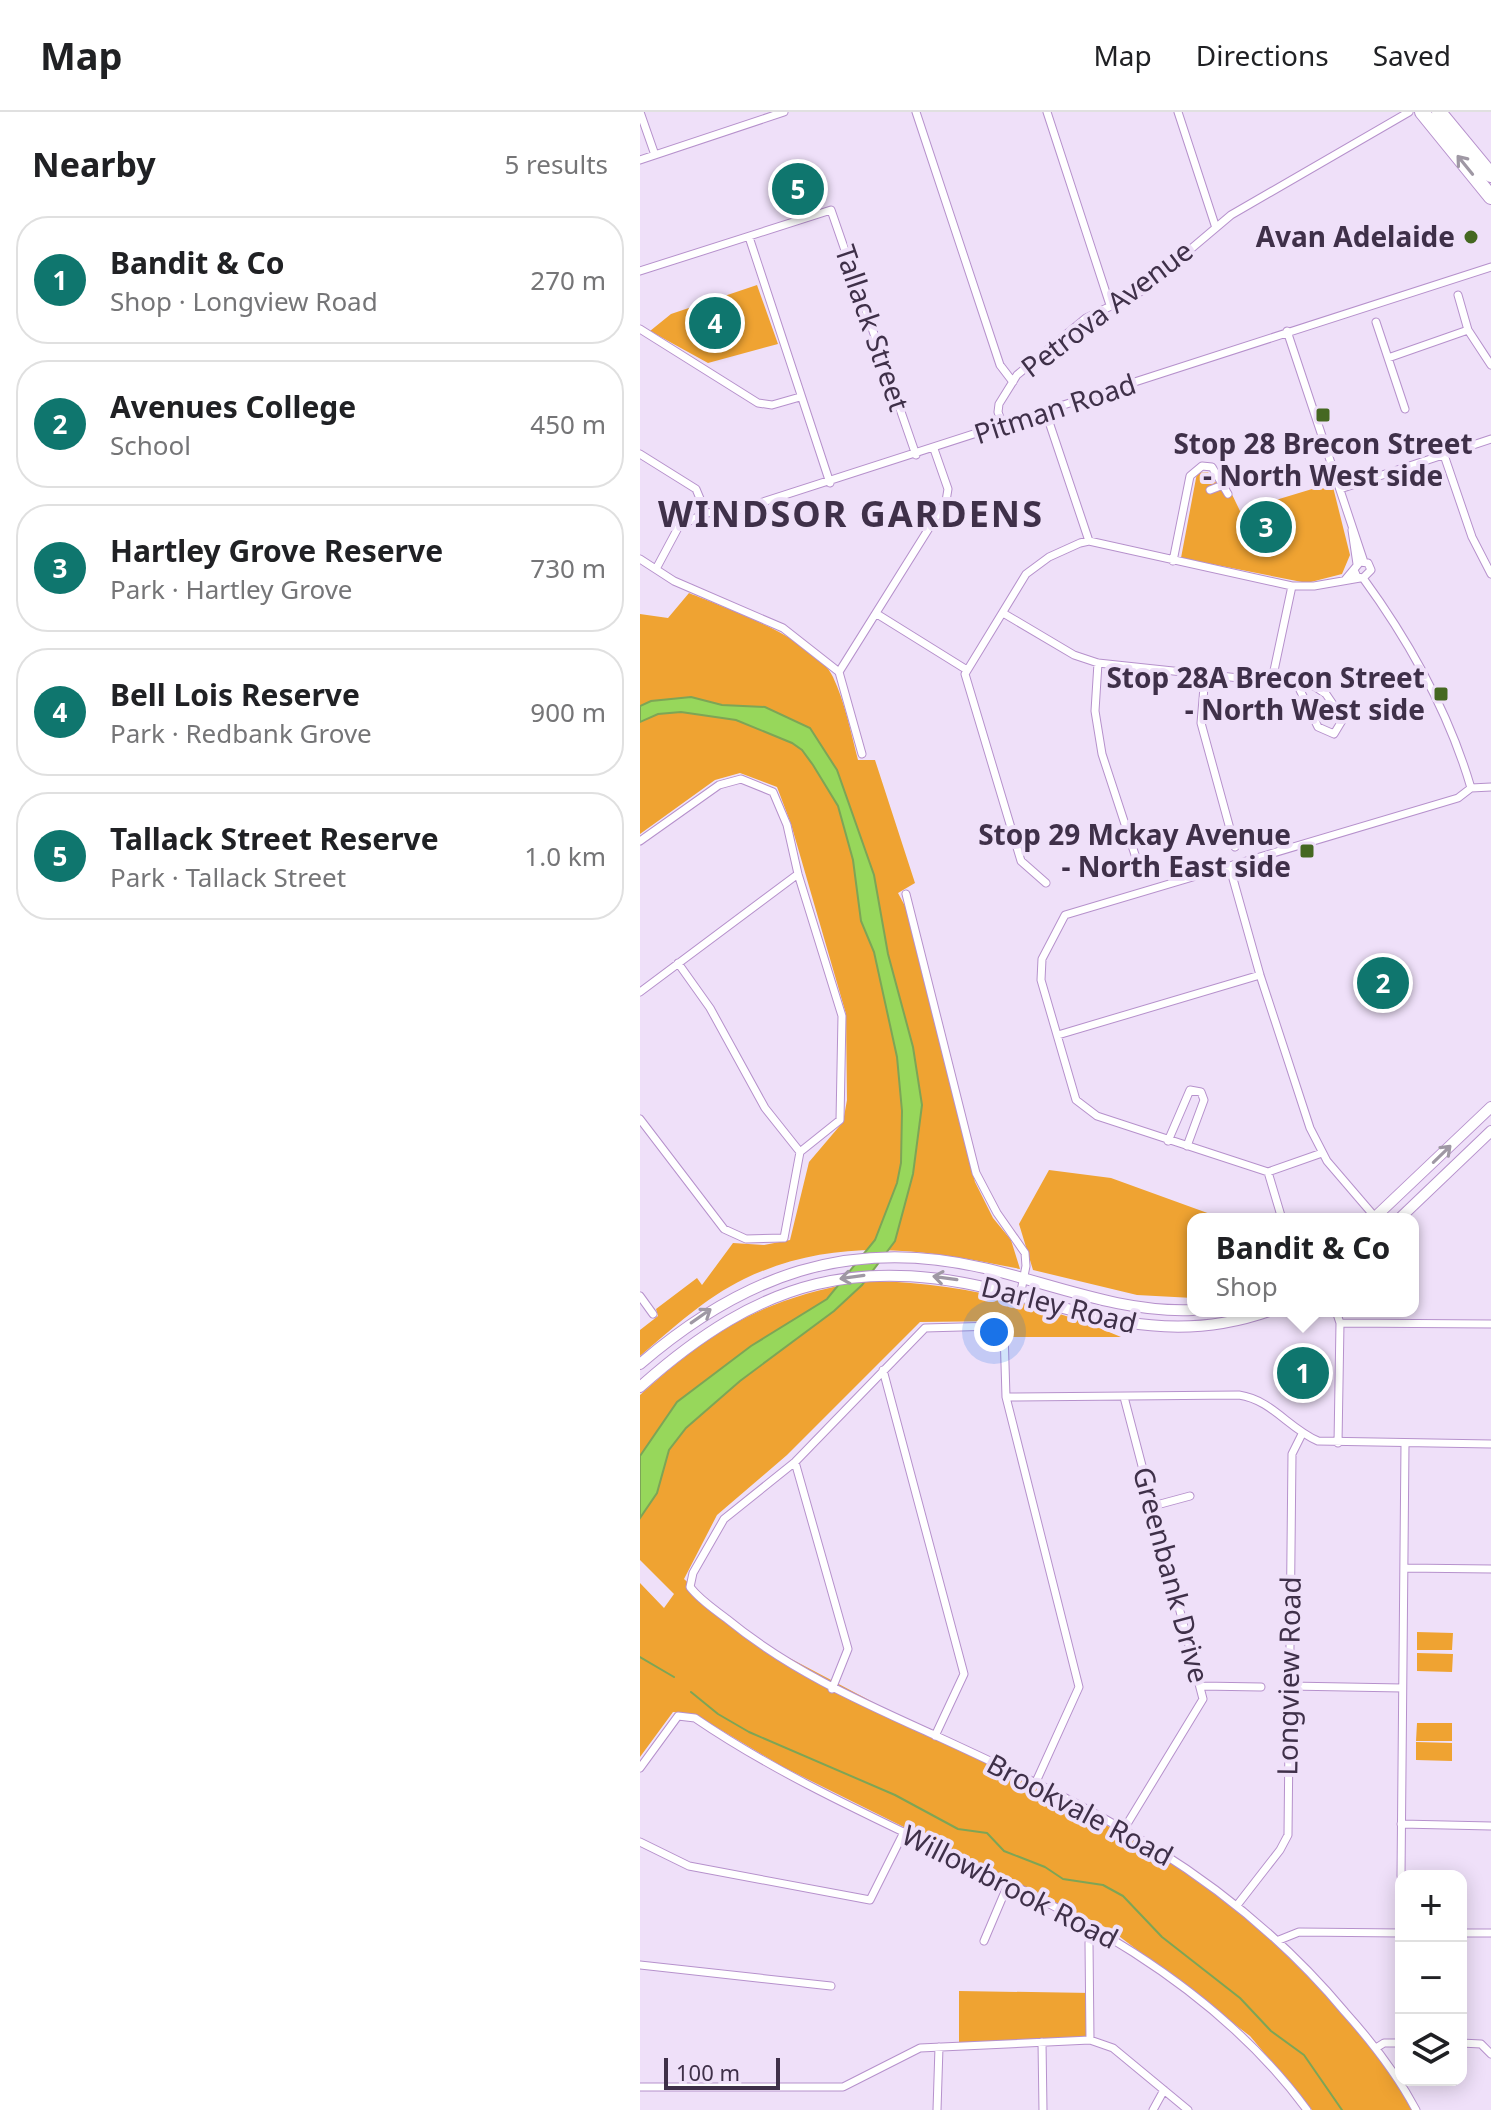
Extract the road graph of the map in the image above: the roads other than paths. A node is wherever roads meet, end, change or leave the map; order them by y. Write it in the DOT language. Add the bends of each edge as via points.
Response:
graph roads {
  1 [pos="640,112"];
  2 [pos="784,112"];
  3 [pos="916,112"];
  4 [pos="1047,112"];
  5 [pos="1178,112"];
  6 [pos="1409,112"];
  7 [pos="1422,112"];
  8 [pos="1439,112"];
  9 [pos="655,155"];
  10 [pos="640,160"];
  11 [pos="1491,175"];
  12 [pos="1491,197"];
  13 [pos="1215,225"];
  14 [pos="749,237"];
  15 [pos="1491,267"];
  16 [pos="640,271"];
  17 [pos="1458,295"];
  18 [pos="1110,305"];
  19 [pos="1376,322"];
  20 [pos="640,329"];
  21 [pos="1468,330"];
  22 [pos="1287,331"];
  23 [pos="1388,358"];
  24 [pos="1491,365"];
  25 [pos="1013,382"];
  26 [pos="800,397"];
  27 [pos="1405,409"];
  28 [pos="1046,413"];
  29 [pos="1003,426"];
  30 [pos="1491,439"];
  31 [pos="934,449"];
  32 [pos="640,454"];
  33 [pos="916,455"];
  34 [pos="1444,455"];
  35 [pos="830,483"];
  36 [pos="1223,485"];
  37 [pos="1340,489"];
  38 [pos="1210,490"];
  39 [pos="1228,494"];
  40 [pos="706,513"];
  41 [pos="1089,541"];
  42 [pos="640,559"];
  43 [pos="1173,561"];
  44 [pos="1358,565"];
  45 [pos="656,569"];
  46 [pos="1491,574"];
  47 [pos="1364,577"];
  48 [pos="1343,581"];
  49 [pos="1292,586"];
  50 [pos="1003,613"];
  51 [pos="877,614"];
  52 [pos="1098,663"];
  53 [pos="967,670"];
  54 [pos="839,672"];
  55 [pos="1205,675"];
  56 [pos="1272,680"];
  57 [pos="1298,686"];
  58 [pos="862,754"];
  59 [pos="1491,787"];
  60 [pos="1471,788"];
  61 [pos="640,841"];
  62 [pos="1235,847"];
  63 [pos="1230,868"];
  64 [pos="1141,873"];
  65 [pos="798,874"];
  66 [pos="1046,883"];
  67 [pos="906,894"];
  68 [pos="678,963"];
  69 [pos="1260,975"];
  70 [pos="640,992"];
  71 [pos="1058,1035"];
  72 [pos="1491,1107"];
  73 [pos="640,1119"];
  74 [pos="1491,1131"];
  75 [pos="1168,1141"];
  76 [pos="1187,1146"];
  77 [pos="800,1152"];
  78 [pos="1322,1153"];
  79 [pos="1268,1172"];
  80 [pos="1280,1213"];
  81 [pos="1371,1213"];
  82 [pos="1380,1213"];
  83 [pos="1405,1213"];
  84 [pos="1023,1278"];
  85 [pos="640,1296"];
  86 [pos="1020,1296"];
  87 [pos="1187,1310"];
  88 [pos="653,1314"];
  89 [pos="1245,1317"];
  90 [pos="1338,1317"];
  91 [pos="1340,1323"];
  92 [pos="1491,1324"];
  93 [pos="640,1364"];
  94 [pos="883,1370"];
  95 [pos="640,1387"];
  96 [pos="1006,1397"];
  97 [pos="1124,1397"];
  98 [pos="1302,1434"];
  99 [pos="1338,1443"];
  100 [pos="1405,1444"];
  101 [pos="1491,1444"];
  102 [pos="795,1462"];
  103 [pos="1190,1496"];
  104 [pos="1153,1506"];
  105 [pos="1404,1568"];
  106 [pos="1491,1569"];
  107 [pos="1201,1686"];
  108 [pos="1289,1686"];
  109 [pos="1261,1687"];
  110 [pos="1402,1688"];
  111 [pos="832,1689"];
  112 [pos="935,1736"];
  113 [pos="640,1768"];
  114 [pos="1035,1784"];
  115 [pos="1401,1824"];
  116 [pos="1491,1826"];
  117 [pos="1124,1829"];
  118 [pos="904,1832"];
  119 [pos="640,1842"];
  120 [pos="1401,1870"];
  121 [pos="1009,1882"];
  122 [pos="1238,1904"];
  123 [pos="1094,1926"];
  124 [pos="1395,1933"];
  125 [pos="1467,1933"];
  126 [pos="1491,1933"];
  127 [pos="1279,1940"];
  128 [pos="984,1941"];
  129 [pos="640,1965"];
  130 [pos="831,1986"];
  131 [pos="1090,2040"];
  132 [pos="1042,2042"];
  133 [pos="1395,2043"];
  134 [pos="1467,2043"];
  135 [pos="939,2047"];
  136 [pos="1376,2048"];
  137 [pos="1491,2054"];
  138 [pos="640,2087"];
  139 [pos="1164,2090"];
  140 [pos="937,2110"];
  141 [pos="1043,2110"];
  142 [pos="1153,2110"];
  143 [pos="1188,2110"];
  144 [pos="1307,2110"];
  145 [pos="1416,2110"];
  1 -- 9 [label="street"];
  2 -- 9 [label="street"];
  3 -- 25 [label="street" via="1000,365"];
  4 -- 18 [label="street"];
  5 -- 13 [label="street"];
  6 -- 13 [label="street, Petrova Avenue"];
  12 -- 7 [label="highway, one-way"];
  8 -- 11 [label="highway"];
  9 -- 10 [label="street"];
  13 -- 18 [label="street, Petrova Avenue" via="1140,292"];
  14 -- 16 [label="street, Tallack Street"];
  14 -- 26 [label="street"];
  14 -- 33 [label="street, Tallack Street" via="831,210"];
  15 -- 22 [label="street, Pitman Road"];
  17 -- 21 [label="street"];
  18 -- 25 [label="street, Petrova Avenue" via="1086,318"];
  19 -- 23 [label="street"];
  20 -- 26 [label="street" via="758,403"];
  21 -- 23 [label="street"];
  21 -- 24 [label="street"];
  22 -- 28 [label="street, Pitman Road"];
  22 -- 37 [label="street"];
  23 -- 27 [label="street"];
  25 -- 29 [label="street, Petrova Avenue" via="998,412"];
  26 -- 35 [label="street"];
  28 -- 29 [label="street, Pitman Road"];
  28 -- 41 [label="street"];
  29 -- 31 [label="street, Pitman Road"];
  30 -- 34 [label="street"];
  31 -- 33 [label="street, Pitman Road"];
  31 -- 51 [label="street" via="948,489 946,501"];
  32 -- 40 [label="street" via="696,489"];
  33 -- 35 [label="street, Pitman Road"];
  34 -- 37 [label="street"];
  34 -- 46 [label="street" via="1472,537"];
  35 -- 40 [label="street, Pitman Road" via="735,511"];
  36 -- 38 [label="street"];
  36 -- 39 [label="street"];
  36 -- 43 [label="street" via="1212,467 1202,466 1190,476"];
  37 -- 44 [label="street"];
  40 -- 45 [label="street" via="679,526"];
  41 -- 43 [label="street"];
  41 -- 50 [label="street" via="1034,567"];
  42 -- 45 [label="street"];
  43 -- 49 [label="street"];
  44 -- 47 [label="street"];
  44 -- 47 [label="street" via="1370,566"];
  44 -- 48 [label="street"];
  45 -- 54 [label="street" via="783,628"];
  47 -- 48 [label="street"];
  47 -- 60 [label="street" via="1451,727"];
  48 -- 49 [label="street"];
  49 -- 56 [label="street"];
  50 -- 52 [label="street" via="1074,655"];
  50 -- 53 [label="street"];
  51 -- 53 [label="street"];
  51 -- 54 [label="street"];
  52 -- 55 [label="street"];
  52 -- 64 [label="street" via="1095,711 1102,754"];
  53 -- 66 [label="street" via="1021,861"];
  54 -- 58 [label="street"];
  55 -- 56 [label="street"];
  55 -- 62 [label="street" via="1201,723"];
  56 -- 57 [label="street"];
  57 -- 57 [label="street" via="1314,686 1326,694 1343,719 1334,734 1318,727"];
  59 -- 60 [label="street"];
  60 -- 63 [label="street" via="1458,798"];
  61 -- 65 [label="street" via="719,785 741,779 773,792"];
  63 -- 69 [label="street"];
  63 -- 71 [label="street" via="1065,915 1042,959 1041,980"];
  65 -- 68 [label="street"];
  65 -- 77 [label="street" via="842,1016 843,1045 840,1120"];
  67 -- 84 [label="street" via="976,1173 1021,1244 1026,1260"];
  68 -- 70 [label="street"];
  68 -- 77 [label="street" via="710,1008 765,1108"];
  69 -- 71 [label="street"];
  69 -- 78 [label="street"];
  71 -- 75 [label="street" via="1076,1100 1097,1116"];
  82 -- 72 [label="main road, one-way"];
  73 -- 77 [label="street" via="724,1229 746,1239 784,1238"];
  74 -- 83 [label="main road"];
  75 -- 76 [label="street"];
  75 -- 76 [label="street" via="1190,1090 1201,1092 1204,1100"];
  76 -- 79 [label="street"];
  78 -- 79 [label="street"];
  78 -- 81 [label="street"];
  79 -- 80 [label="street"];
  84 -- 86 [label="street"];
  84 -- 87 [label="main road, Darley Road" via="1127,1305"];
  93 -- 84 [label="main road, Darley Road, one-way" via="729,1298 824,1264 901,1258 955,1262"];
  85 -- 88 [label="street"];
  86 -- 89 [label="main road, Darley Road" via="1156,1328 1210,1326"];
  86 -- 95 [label="main road, Darley Road, one-way" via="955,1279 893,1274 812,1285 766,1299 717,1325"];
  90 -- 91 [label="street"];
  91 -- 92 [label="street"];
  91 -- 99 [label="street"];
  94 -- 96 [label="street" via="925,1328 996,1326 1004,1331"];
  94 -- 102 [label="street"];
  94 -- 112 [label="street" via="964,1674"];
  96 -- 97 [label="street"];
  96 -- 114 [label="street" via="1079,1687"];
  97 -- 98 [label="street" via="1256,1398"];
  97 -- 104 [label="street, Greenbank Drive"];
  98 -- 99 [label="street"];
  98 -- 108 [label="street, Longview Road" via="1292,1454"];
  99 -- 100 [label="street"];
  100 -- 101 [label="street"];
  100 -- 105 [label="street"];
  102 -- 111 [label="street" via="848,1649"];
  102 -- 111 [label="street, Brookvale Road" via="724,1519 690,1581 695,1594 746,1635"];
  103 -- 104 [label="street"];
  104 -- 107 [label="street, Greenbank Drive"];
  105 -- 106 [label="street"];
  105 -- 110 [label="street"];
  107 -- 109 [label="street"];
  107 -- 117 [label="street, Greenbank Drive" via="1197,1714"];
  108 -- 110 [label="street"];
  108 -- 122 [label="street, Longview Road" via="1288,1835"];
  110 -- 115 [label="street"];
  111 -- 112 [label="street, Brookvale Road"];
  112 -- 114 [label="street, Brookvale Road"];
  113 -- 118 [label="street, Willowbrook Road" via="678,1716 695,1718 782,1772"];
  114 -- 117 [label="street, Brookvale Road"];
  115 -- 116 [label="street"];
  115 -- 120 [label="street"];
  117 -- 122 [label="street, Brookvale Road"];
  118 -- 119 [label="street" via="870,1900 689,1866"];
  118 -- 121 [label="street, Willowbrook Road"];
  121 -- 123 [label="street, Willowbrook Road"];
  121 -- 128 [label="street"];
  122 -- 127 [label="street, Brookvale Road"];
  123 -- 131 [label="street" via="1089,1943"];
  123 -- 144 [label="street, Willowbrook Road" via="1249,2040"];
  124 -- 127 [label="street" via="1299,1932"];
  125 -- 126 [label="street"];
  127 -- 136 [label="street, Brookvale Road"];
  129 -- 130 [label="street"];
  131 -- 132 [label="street"];
  131 -- 139 [label="street" via="1113,2048"];
  132 -- 135 [label="street"];
  132 -- 141 [label="street"];
  133 -- 136 [label="street"];
  134 -- 137 [label="street" via="1481,2044"];
  135 -- 138 [label="street" via="920,2048 843,2087"];
  135 -- 140 [label="street"];
  136 -- 145 [label="street, Brookvale Road"];
  139 -- 142 [label="street"];
  139 -- 143 [label="street"];
}
